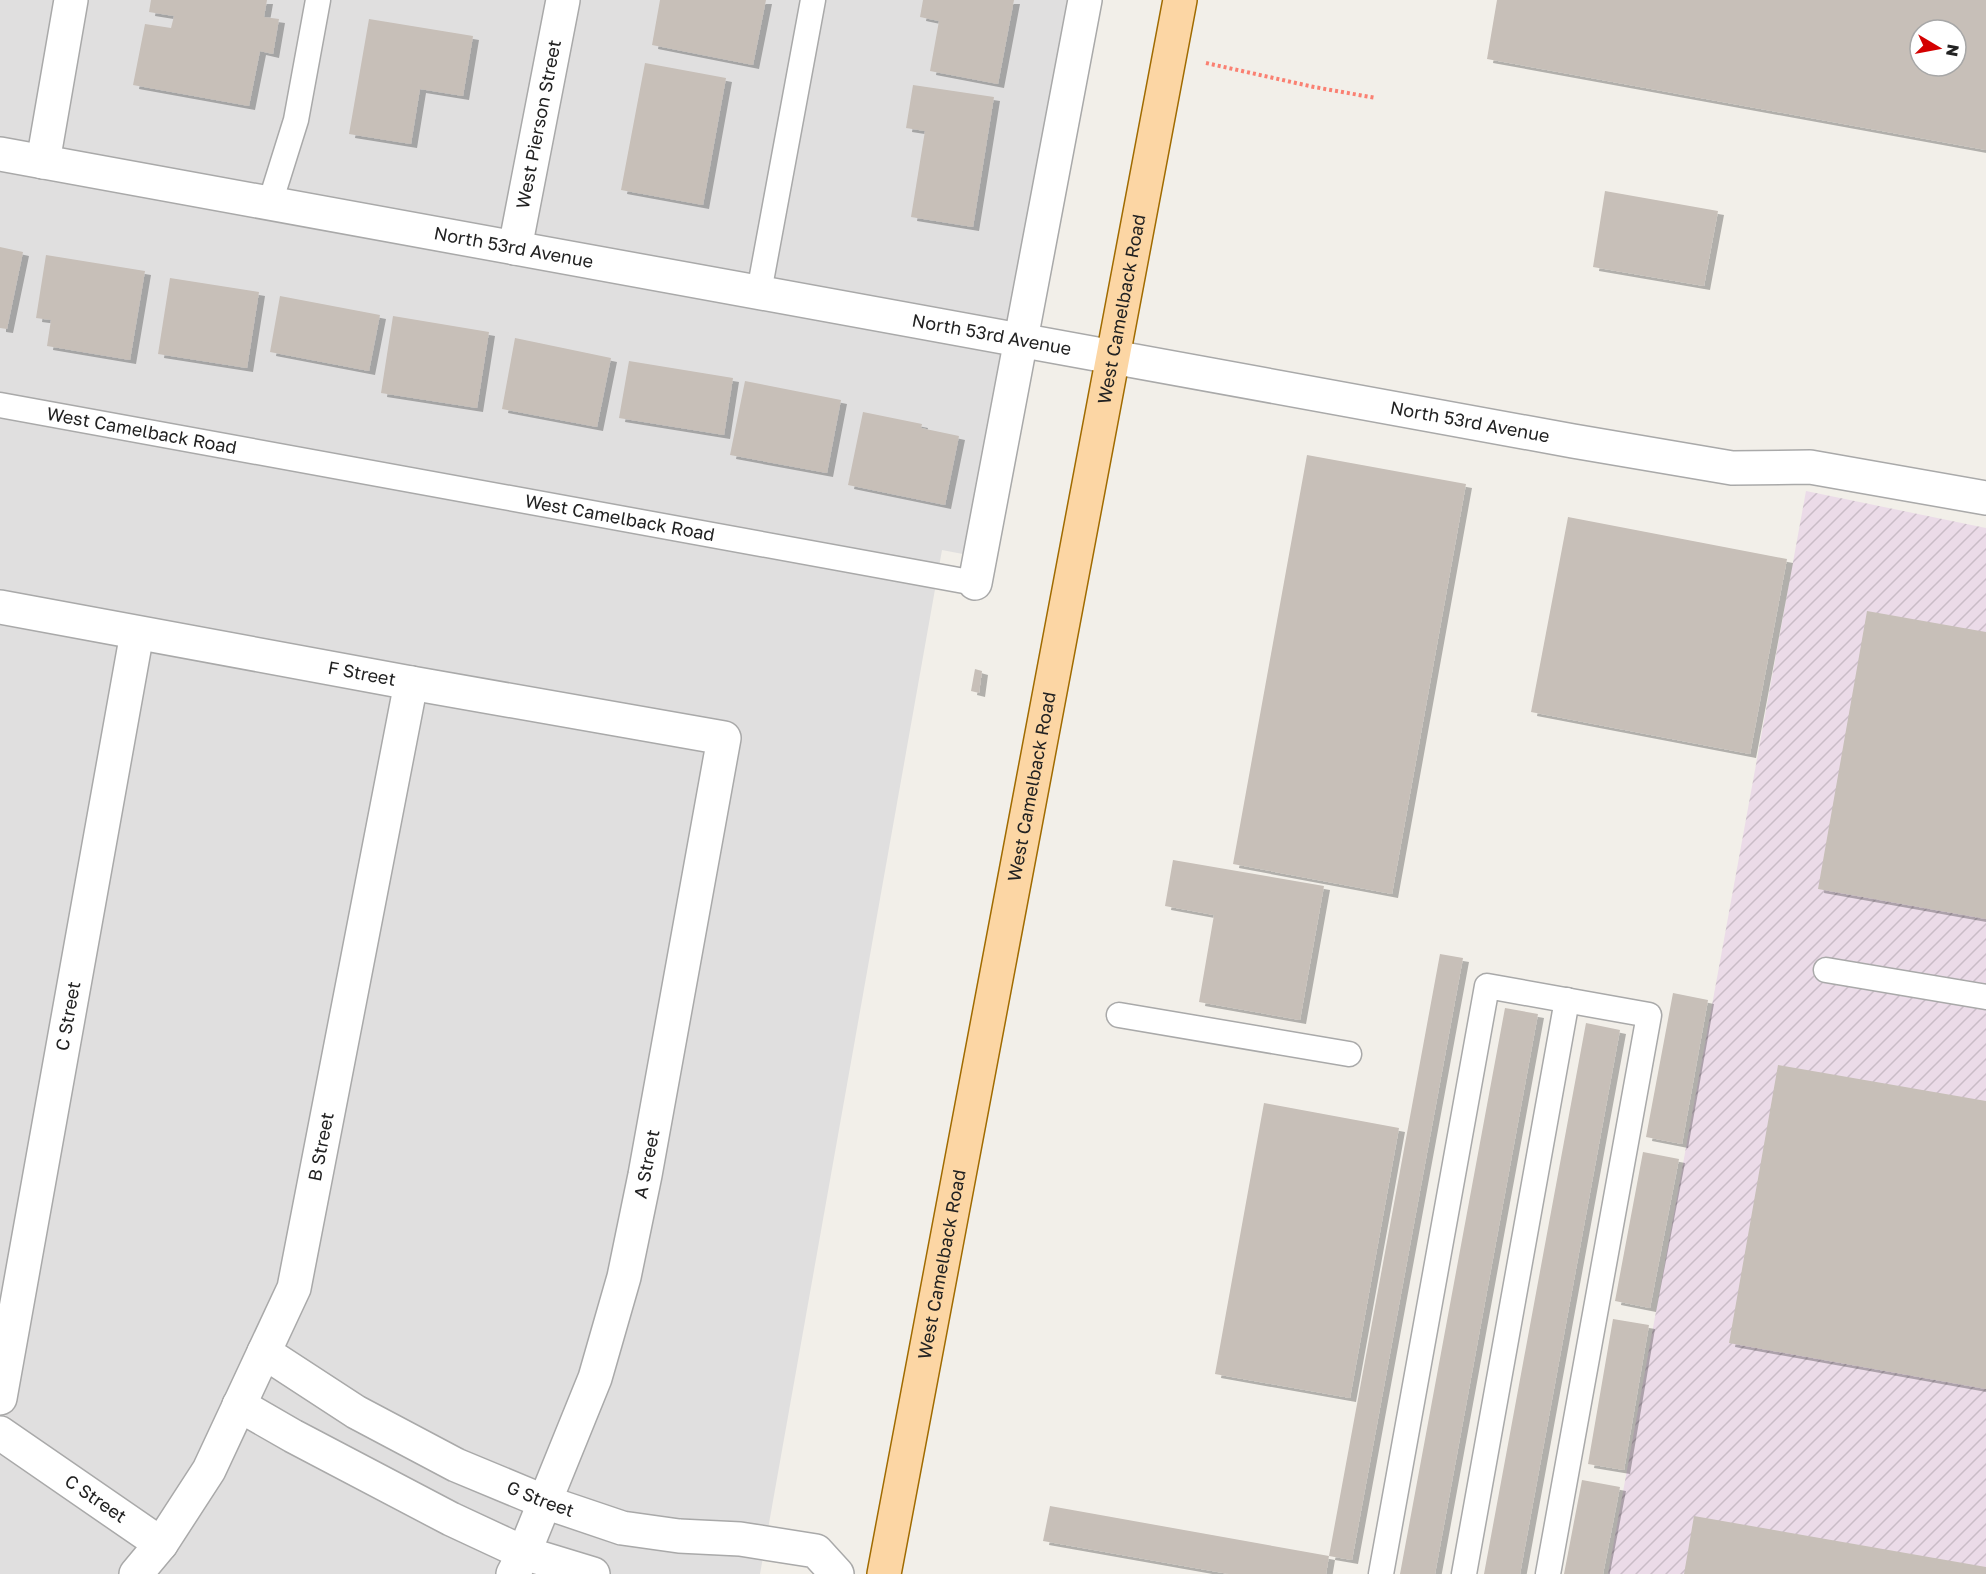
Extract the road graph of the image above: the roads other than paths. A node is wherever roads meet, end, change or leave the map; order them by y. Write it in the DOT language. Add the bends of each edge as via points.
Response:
graph roads {
  1 [pos="71,0"];
  2 [pos="318,0"];
  3 [pos="563,0"];
  4 [pos="813,0"];
  5 [pos="1085,0"];
  6 [pos="1180,0"];
  7 [pos="0,154"];
  8 [pos="43,162"];
  9 [pos="270,203"];
  10 [pos="515,248"];
  11 [pos="759,292"];
  12 [pos="1021,340"];
  13 [pos="1114,357"];
  14 [pos="0,405"];
  15 [pos="1986,498"];
  16 [pos="975,583"];
  17 [pos="0,607"];
  18 [pos="138,633"];
  19 [pos="411,683"];
  20 [pos="724,738"];
  21 [pos="1826,970"];
  22 [pos="1986,997"];
  23 [pos="1567,1000"];
  24 [pos="1119,1015"];
  25 [pos="1349,1054"];
  26 [pos="264,1352"];
  27 [pos="0,1398"];
  28 [pos="239,1405"];
  29 [pos="0,1433"];
  30 [pos="545,1502"];
  31 [pos="161,1544"];
  32 [pos="519,1564"];
  33 [pos="136,1574"];
  34 [pos="593,1574"];
  35 [pos="837,1574"];
  36 [pos="884,1574"];
  37 [pos="1381,1574"];
  38 [pos="1464,1574"];
  39 [pos="1548,1574"];
  1 -- 8 [label="street"];
  2 -- 9 [label="lane" via="296,120"];
  3 -- 10 [label="street, West Pierson Street"];
  4 -- 11 [label="lane"];
  5 -- 12 [label="street, West Camelback Road"];
  6 -- 13 [label="main road, West Camelback Road"];
  7 -- 8 [label="street, North 53rd Avenue"];
  8 -- 9 [label="street, North 53rd Avenue"];
  9 -- 10 [label="street, North 53rd Avenue"];
  10 -- 11 [label="street, North 53rd Avenue"];
  11 -- 12 [label="street, North 53rd Avenue"];
  12 -- 13 [label="street, North 53rd Avenue"];
  12 -- 16 [label="street, West Camelback Road"];
  13 -- 15 [label="street, North 53rd Avenue" via="1732,468 1810,466"];
  13 -- 36 [label="main road, West Camelback Road"];
  14 -- 16 [label="lane, West Camelback Road"];
  17 -- 18 [label="street, F Street"];
  18 -- 19 [label="street, F Street"];
  18 -- 27 [label="street, C Street"];
  19 -- 20 [label="street, F Street"];
  19 -- 26 [label="street, B Street" via="294,1287"];
  20 -- 30 [label="street, A Street" via="624,1277 595,1378"];
  21 -- 22 [label="lane"];
  23 -- 37 [label="lane" via="1487,986"];
  23 -- 38 [label="lane"];
  23 -- 39 [label="lane" via="1649,1015"];
  24 -- 25 [label="lane"];
  26 -- 28 [label="street, B Street"];
  26 -- 30 [label="street, G Street" via="356,1412 456,1465"];
  28 -- 31 [label="street, B Street" via="209,1470"];
  28 -- 32 [label="street" via="451,1519"];
  29 -- 31 [label="street, C Street"];
  30 -- 32 [label="street, A Street"];
  30 -- 35 [label="street, G Street" via="621,1528 740,1539 816,1551"];
  31 -- 33 [label="street, B Street"];
  32 -- 34 [label="street"];
}
